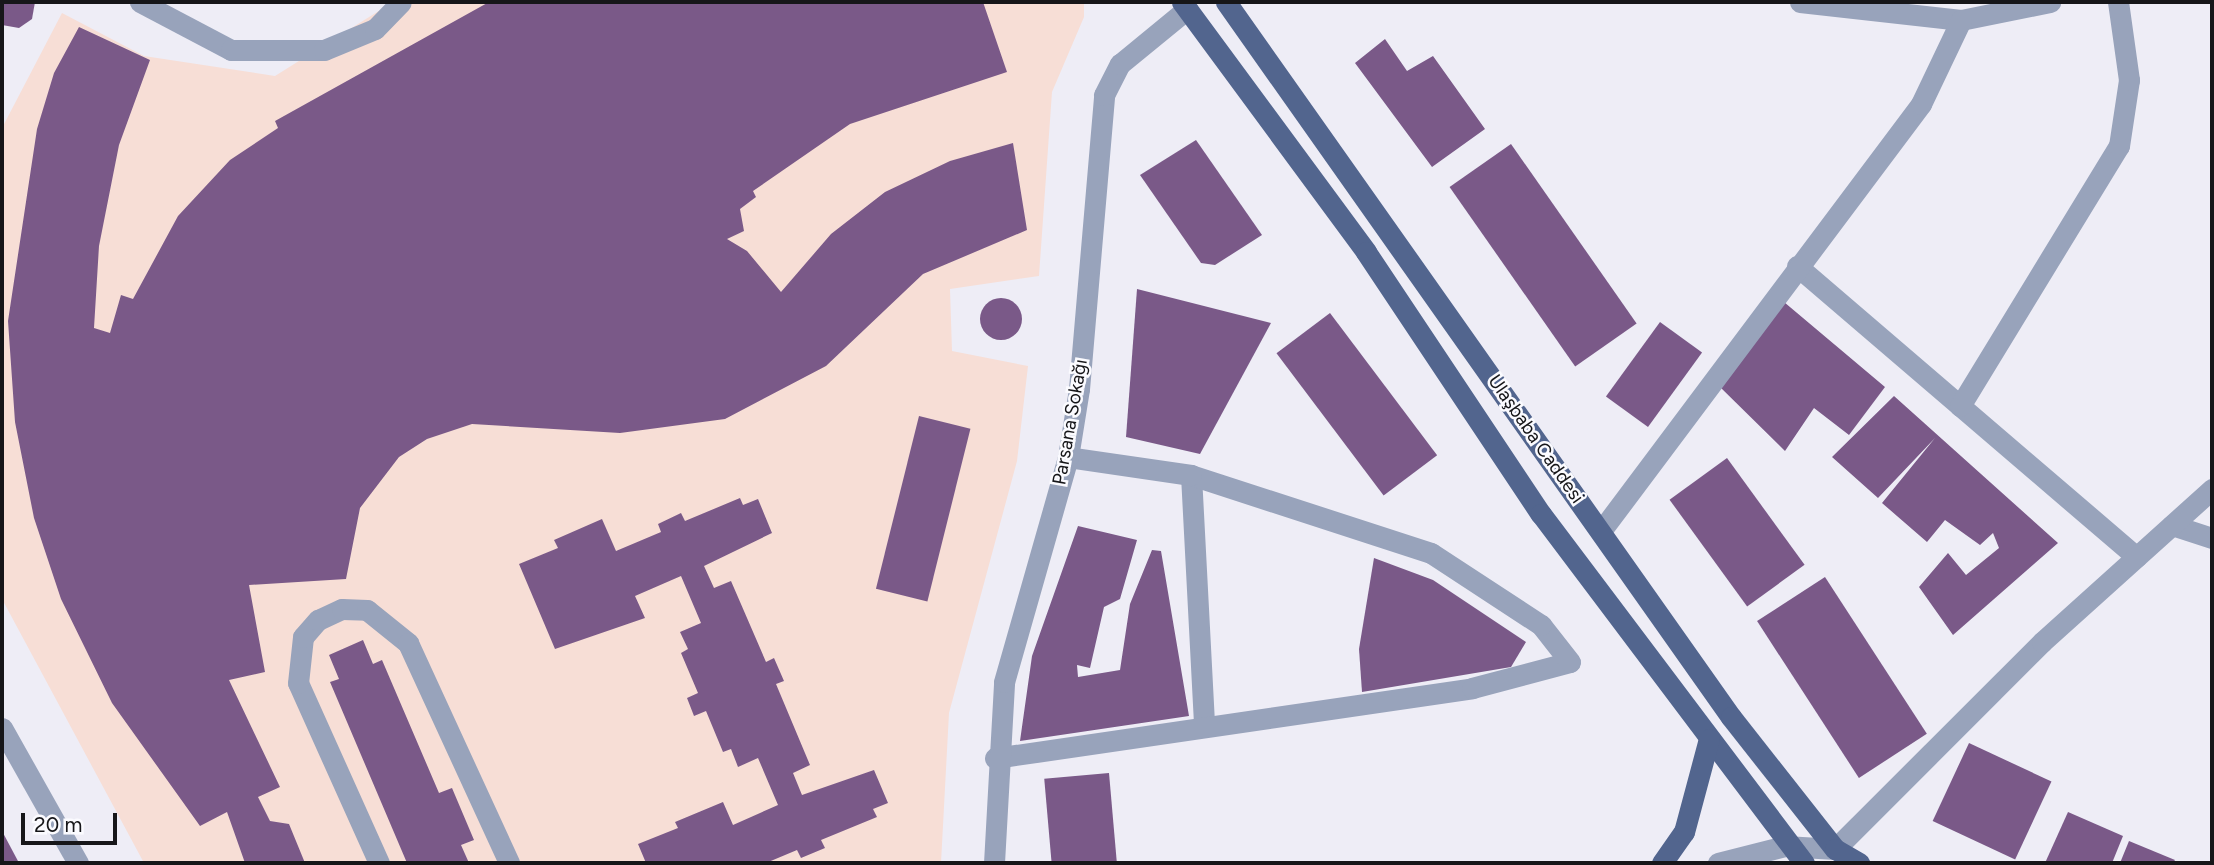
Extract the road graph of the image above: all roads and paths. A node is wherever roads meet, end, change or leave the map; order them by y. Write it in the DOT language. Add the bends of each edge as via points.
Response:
graph roads {
  1 [pos="140,2"];
  2 [pos="401,2"];
  3 [pos="1226,2"];
  4 [pos="1800,2"];
  5 [pos="2050,2"];
  6 [pos="2119,2"];
  7 [pos="1185,6"];
  8 [pos="1961,19"];
  9 [pos="1797,266"];
  10 [pos="1959,406"];
  11 [pos="1068,457"];
  12 [pos="1191,475"];
  13 [pos="2212,489"];
  14 [pos="2172,526"];
  15 [pos="1601,531"];
  16 [pos="2212,538"];
  17 [pos="2136,557"];
  18 [pos="1204,726"];
  19 [pos="2,728"];
  20 [pos="1709,739"];
  21 [pos="995,758"];
  22 [pos="1785,846"];
  23 [pos="1835,849"];
  24 [pos="78,863"];
  25 [pos="379,863"];
  26 [pos="509,863"];
  27 [pos="994,863"];
  28 [pos="1662,863"];
  29 [pos="1718,863"];
  30 [pos="1804,863"];
  31 [pos="1859,863"];
  1 -- 2 [label="street" via="230,50 324,50 375,29"];
  3 -- 15 [label="main road, Ulaşbaba Caddesi"];
  4 -- 8 [label="street"];
  5 -- 8 [label="street"];
  6 -- 10 [label="street" via="2129,80 2119,146"];
  7 -- 11 [label="street, Parsana Sokağı" via="1120,64 1104,96"];
  7 -- 20 [label="main road, Ulaşbaba Caddesi" via="1366,252 1541,514"];
  8 -- 9 [label="street" via="1922,104"];
  9 -- 10 [label="street"];
  9 -- 15 [label="street"];
  10 -- 17 [label="street"];
  11 -- 12 [label="street"];
  11 -- 21 [label="street, Parsana Sokağı" via="1023,603"];
  12 -- 18 [label="street"];
  12 -- 18 [label="street" via="1431,553 1541,625 1570,662 1472,688"];
  13 -- 14 [label="street"];
  14 -- 16 [label="street"];
  14 -- 17 [label="street"];
  15 -- 23 [label="main road, Ulaşbaba Caddesi"];
  17 -- 23 [label="street"];
  18 -- 21 [label="street"];
  19 -- 24 [label="street"];
  20 -- 22 [label="main road, Ulaşbaba Caddesi"];
  20 -- 28 [label="main road" via="1684,832"];
  21 -- 27 [label="street, Parsana Sokağı"];
  22 -- 23 [label="street"];
  22 -- 29 [label="street"];
  22 -- 30 [label="main road, Ulaşbaba Caddesi"];
  23 -- 31 [label="main road, Ulaşbaba Caddesi"];
  25 -- 26 [label="street" via="298,683 296,657 303,637 318,620 342,609 367,610 408,643"];
}
